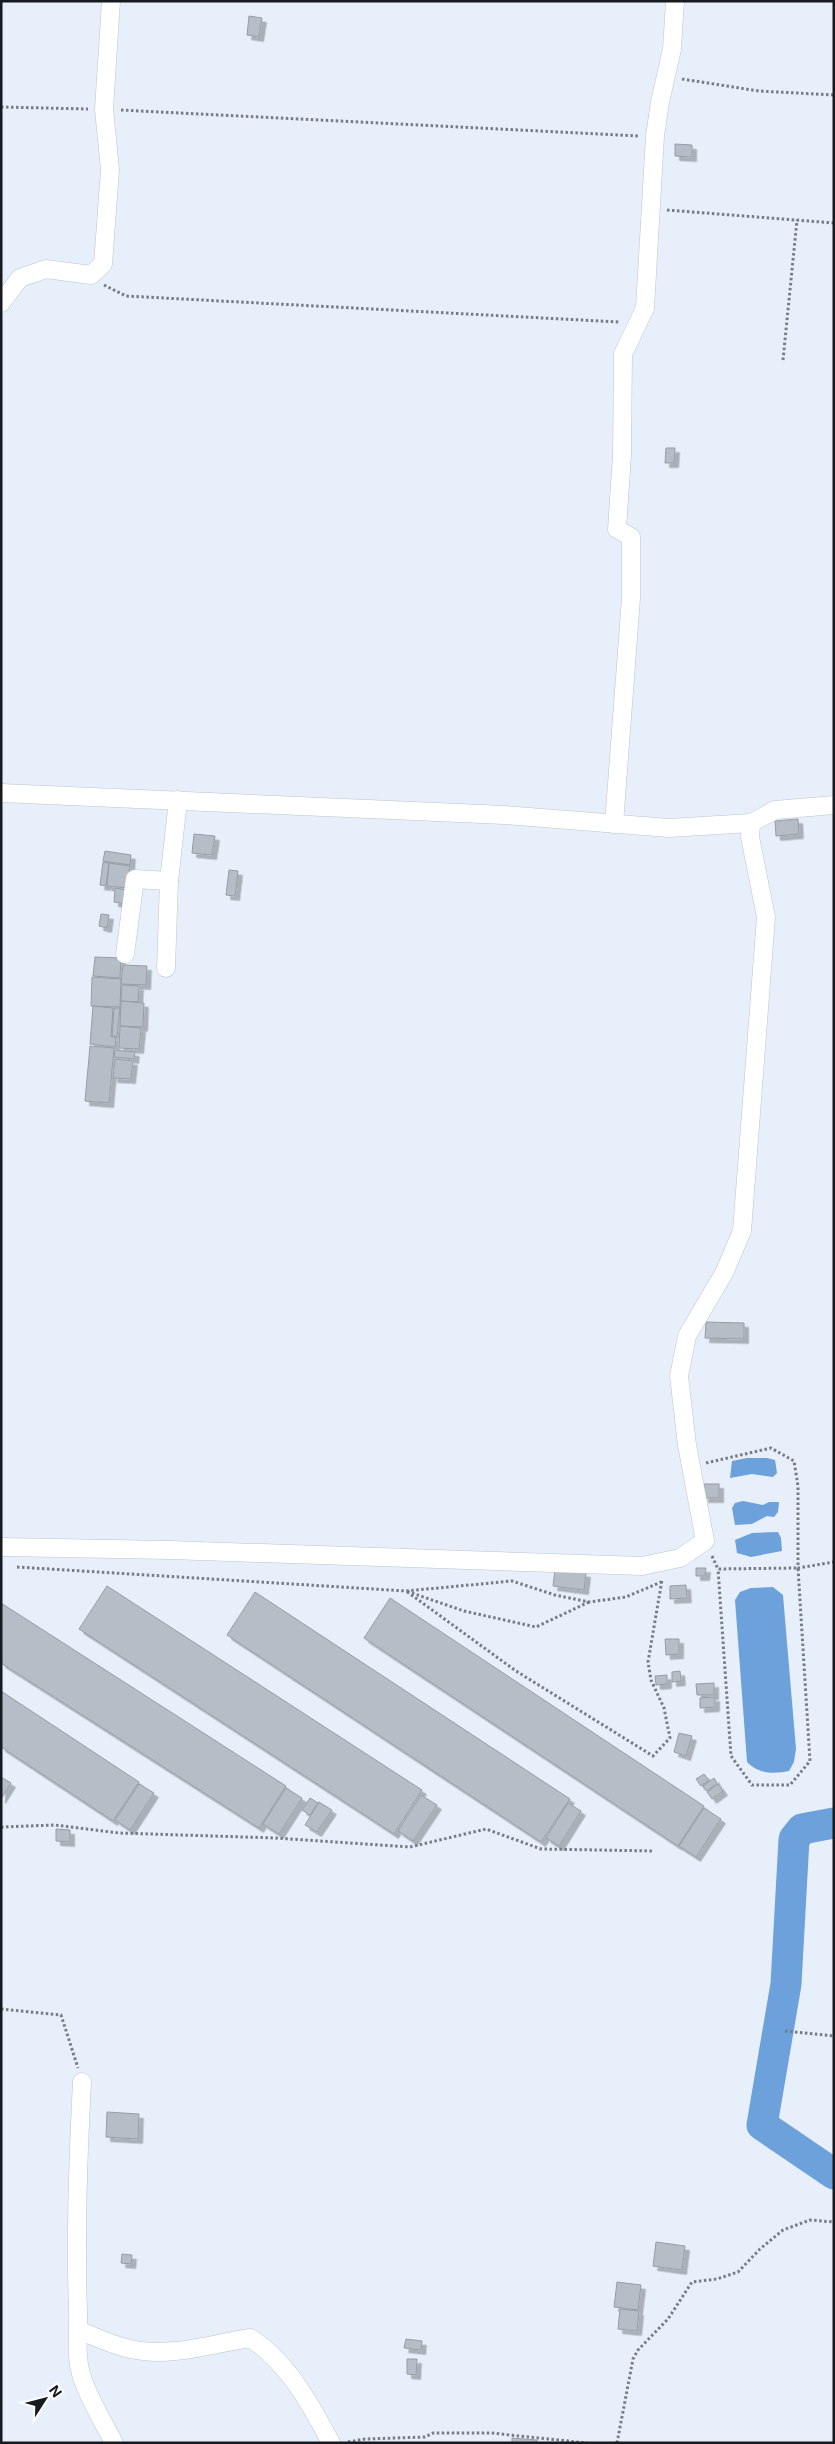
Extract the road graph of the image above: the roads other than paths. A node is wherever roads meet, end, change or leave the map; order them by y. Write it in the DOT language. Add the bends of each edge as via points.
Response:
graph roads {
  1 [pos="111,1"];
  2 [pos="675,1"];
  3 [pos="1,303"];
  4 [pos="1,794"];
  5 [pos="178,800"];
  6 [pos="834,805"];
  7 [pos="751,823"];
  8 [pos="614,824"];
  9 [pos="169,881"];
  10 [pos="125,954"];
  11 [pos="166,968"];
  12 [pos="1,1547"];
  13 [pos="82,2082"];
  14 [pos="79,2330"];
  15 [pos="114,2443"];
  16 [pos="331,2443"];
  1 -- 3 [label="street" via="104,109 110,170 103,264 91,275 46,269 20,278"];
  2 -- 8 [label="street" via="672,49 655,136 645,308 623,354 617,529 631,537 631,598"];
  4 -- 5 [label="street"];
  5 -- 8 [label="street" via="504,815"];
  5 -- 9 [label="street"];
  6 -- 7 [label="street" via="775,810"];
  7 -- 8 [label="street" via="669,828"];
  7 -- 12 [label="street" via="750,837 766,917 742,1231 724,1273 687,1336 679,1376 705,1541 680,1558 642,1566 190,1550"];
  9 -- 10 [label="street" via="135,879"];
  9 -- 11 [label="street"];
  13 -- 14 [label="street" via="76,2253"];
  14 -- 15 [label="street" via="76,2348 82,2376"];
  14 -- 16 [label="street" via="122,2347 145,2351 200,2348 250,2338 266,2348 310,2404"];
}
